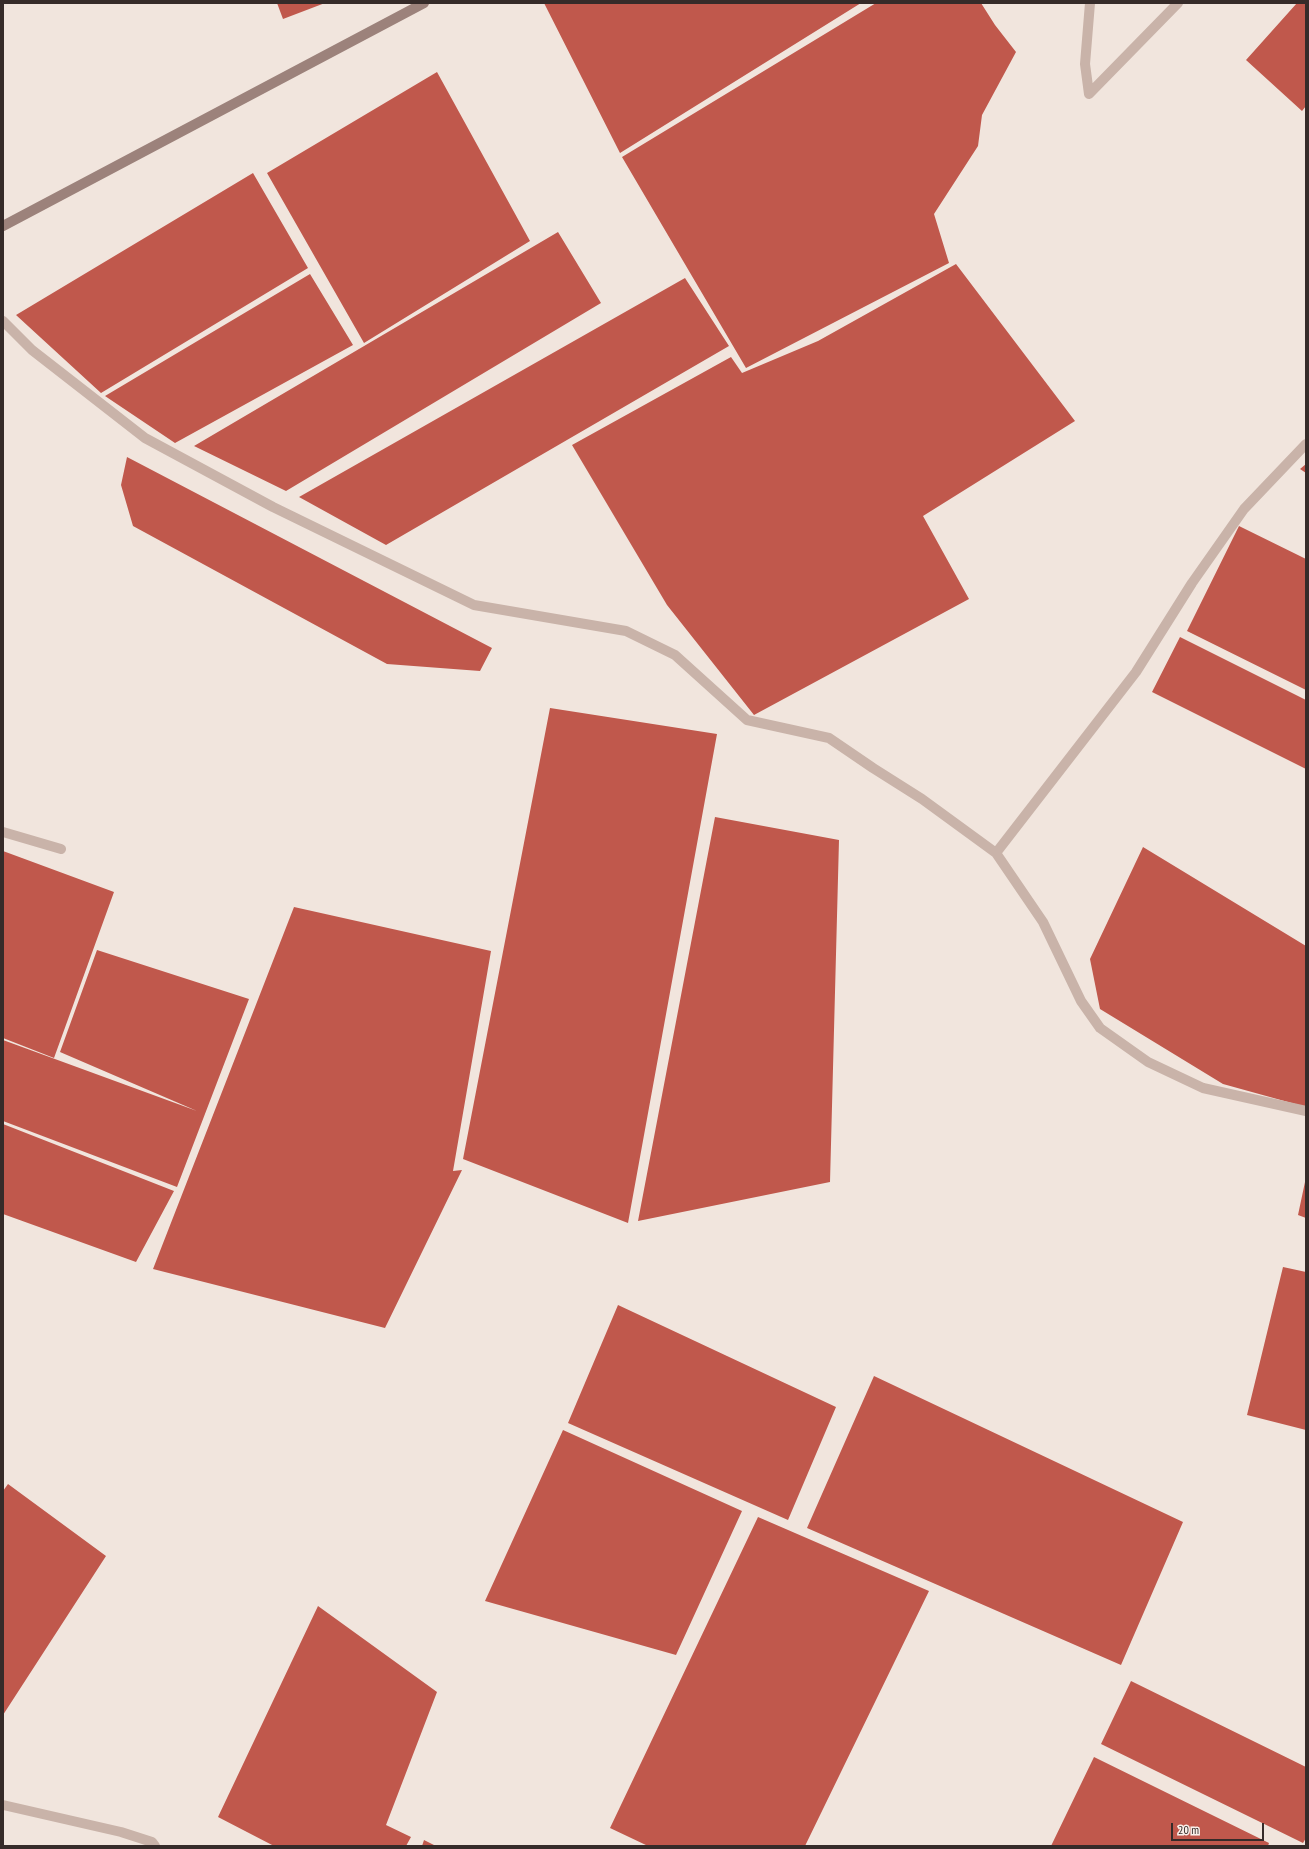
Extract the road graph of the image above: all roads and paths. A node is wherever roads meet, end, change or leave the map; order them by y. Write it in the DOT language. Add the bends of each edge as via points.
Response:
graph roads {
  1 [pos="424,3"];
  2 [pos="1090,3"];
  3 [pos="1178,3"];
  4 [pos="3,226"];
  5 [pos="3,320"];
  6 [pos="1306,444"];
  7 [pos="3,832"];
  8 [pos="61,849"];
  9 [pos="996,853"];
  10 [pos="1306,1112"];
  11 [pos="3,1805"];
  12 [pos="155,1846"];
  1 -- 4 [label="street"];
  2 -- 3 [label="street" via="1085,64 1089,94"];
  5 -- 9 [label="street" via="32,350 152,442 273,507 474,605 626,631 675,655 747,720 829,738 922,799"];
  6 -- 9 [label="street" via="1244,509 1192,583 1136,672"];
  7 -- 8 [label="street"];
  9 -- 10 [label="street" via="1043,922 1081,1001 1100,1028 1148,1062 1203,1088"];
  11 -- 12 [label="street" via="121,1832 152,1842"];
}
